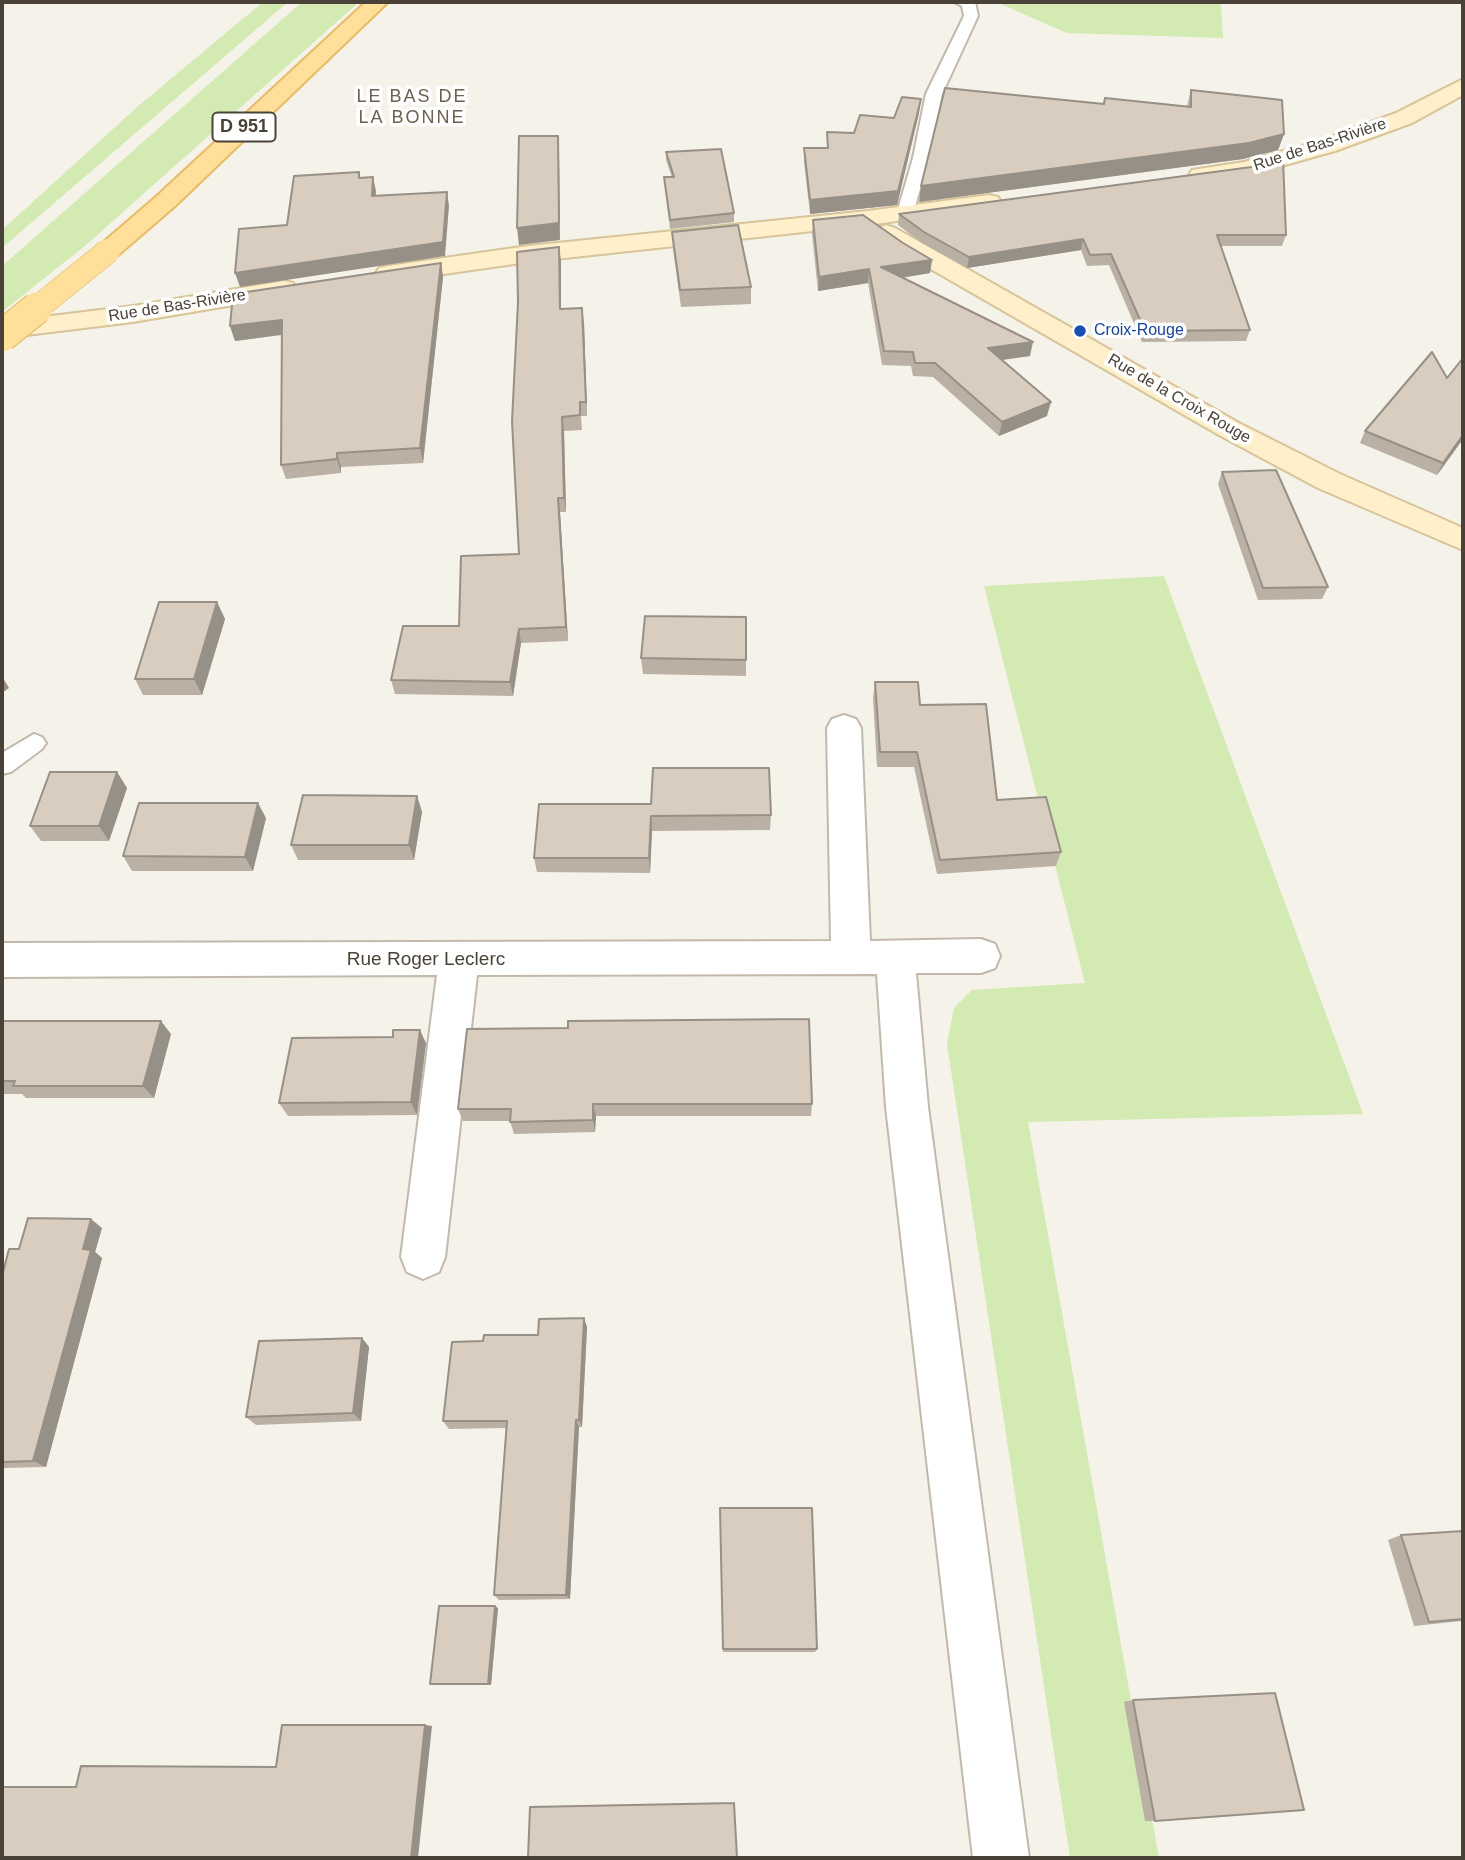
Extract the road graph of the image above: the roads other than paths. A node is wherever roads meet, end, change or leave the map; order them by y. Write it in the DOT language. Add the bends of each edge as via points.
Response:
graph roads {
  1 [pos="378,2"];
  2 [pos="961,2"];
  3 [pos="1463,86"];
  4 [pos="1183,178"];
  5 [pos="1012,200"];
  6 [pos="905,213"];
  7 [pos="868,218"];
  8 [pos="363,278"];
  9 [pos="309,285"];
  10 [pos="2,330"];
  11 [pos="2,336"];
  12 [pos="1463,540"];
  13 [pos="845,728"];
  14 [pos="34,743"];
  15 [pos="2,765"];
  16 [pos="981,956"];
  17 [pos="850,957"];
  18 [pos="895,957"];
  19 [pos="2,960"];
  20 [pos="457,960"];
  21 [pos="423,1257"];
  22 [pos="1001,1858"];
  1 -- 11 [label="main road, D 951, bridge" via="166,201"];
  2 -- 6 [label="lane" via="969,3 971,16 934,94"];
  3 -- 4 [label="street, Rue de Bas-Rivière" via="1404,118 1327,146 1246,169"];
  5 -- 6 [label="street"];
  6 -- 7 [label="street"];
  7 -- 8 [label="street" via="527,254"];
  7 -- 12 [label="street, Rue de la Croix Rouge" via="912,250 1229,429 1329,481"];
  9 -- 10 [label="street, Rue de Bas-Rivière"];
  13 -- 17 [label="street"];
  14 -- 15 [label="lane"];
  16 -- 18 [label="street, Rue Roger Leclerc"];
  17 -- 18 [label="street, Rue Roger Leclerc"];
  17 -- 20 [label="street, Rue Roger Leclerc"];
  18 -- 22 [label="street" via="908,1107"];
  19 -- 20 [label="street, Rue Roger Leclerc"];
  20 -- 21 [label="street"];
}
